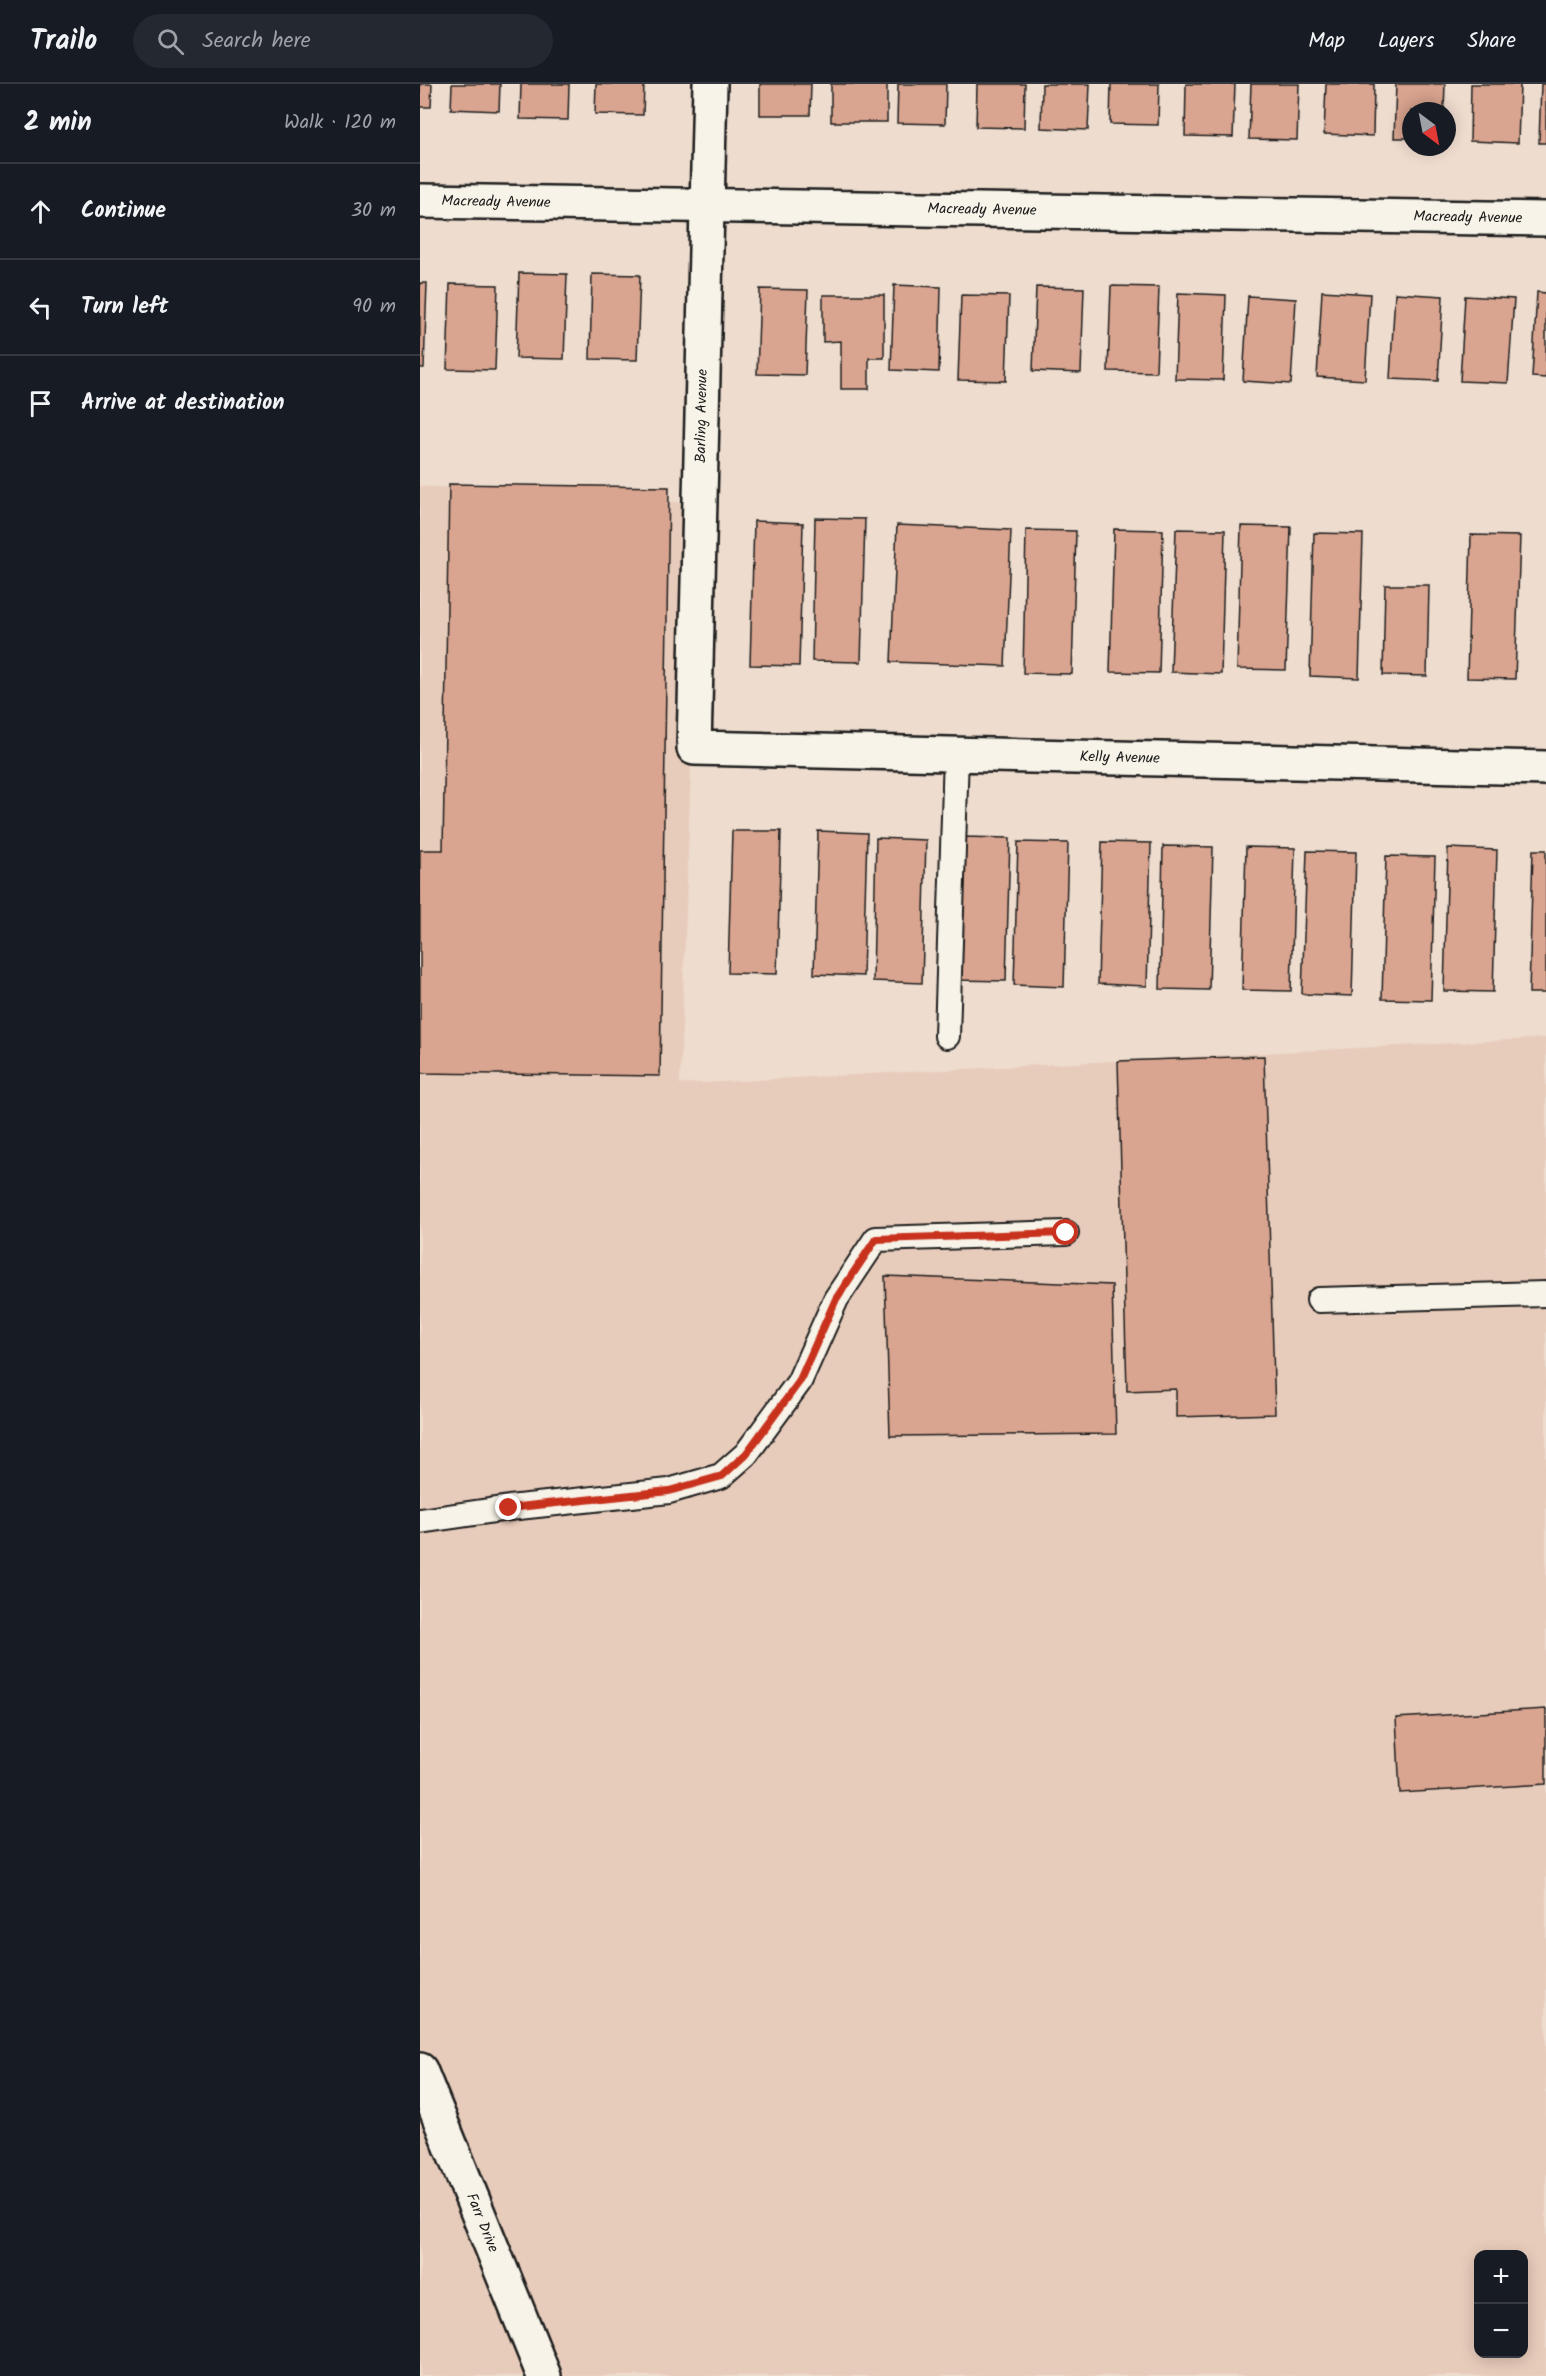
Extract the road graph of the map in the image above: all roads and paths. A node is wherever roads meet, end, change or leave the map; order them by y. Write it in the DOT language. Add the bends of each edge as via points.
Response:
graph roads {
  1 [pos="710,84"];
  2 [pos="420,201"];
  3 [pos="707,205"];
  4 [pos="1546,219"];
  5 [pos="694,748"];
  6 [pos="956,754"];
  7 [pos="1546,768"];
  8 [pos="947,1036"];
  9 [pos="1066,1233"];
  10 [pos="1546,1294"];
  11 [pos="1319,1300"];
  12 [pos="420,1521"];
  13 [pos="420,2070"];
  14 [pos="544,2376"];
  1 -- 3 [label="street, Barling Avenue"];
  2 -- 3 [label="street, Macready Avenue"];
  3 -- 4 [label="street, Macready Avenue"];
  3 -- 5 [label="street, Barling Avenue"];
  5 -- 6 [label="street, Kelly Avenue"];
  6 -- 7 [label="street, Kelly Avenue"];
  6 -- 8 [label="lane"];
  9 -- 12 [label="lane" via="876,1239 836,1299 799,1382 746,1454 722,1476 669,1491"];
  10 -- 11 [label="lane"];
  13 -- 14 [label="street, Farr Drive"];
}
